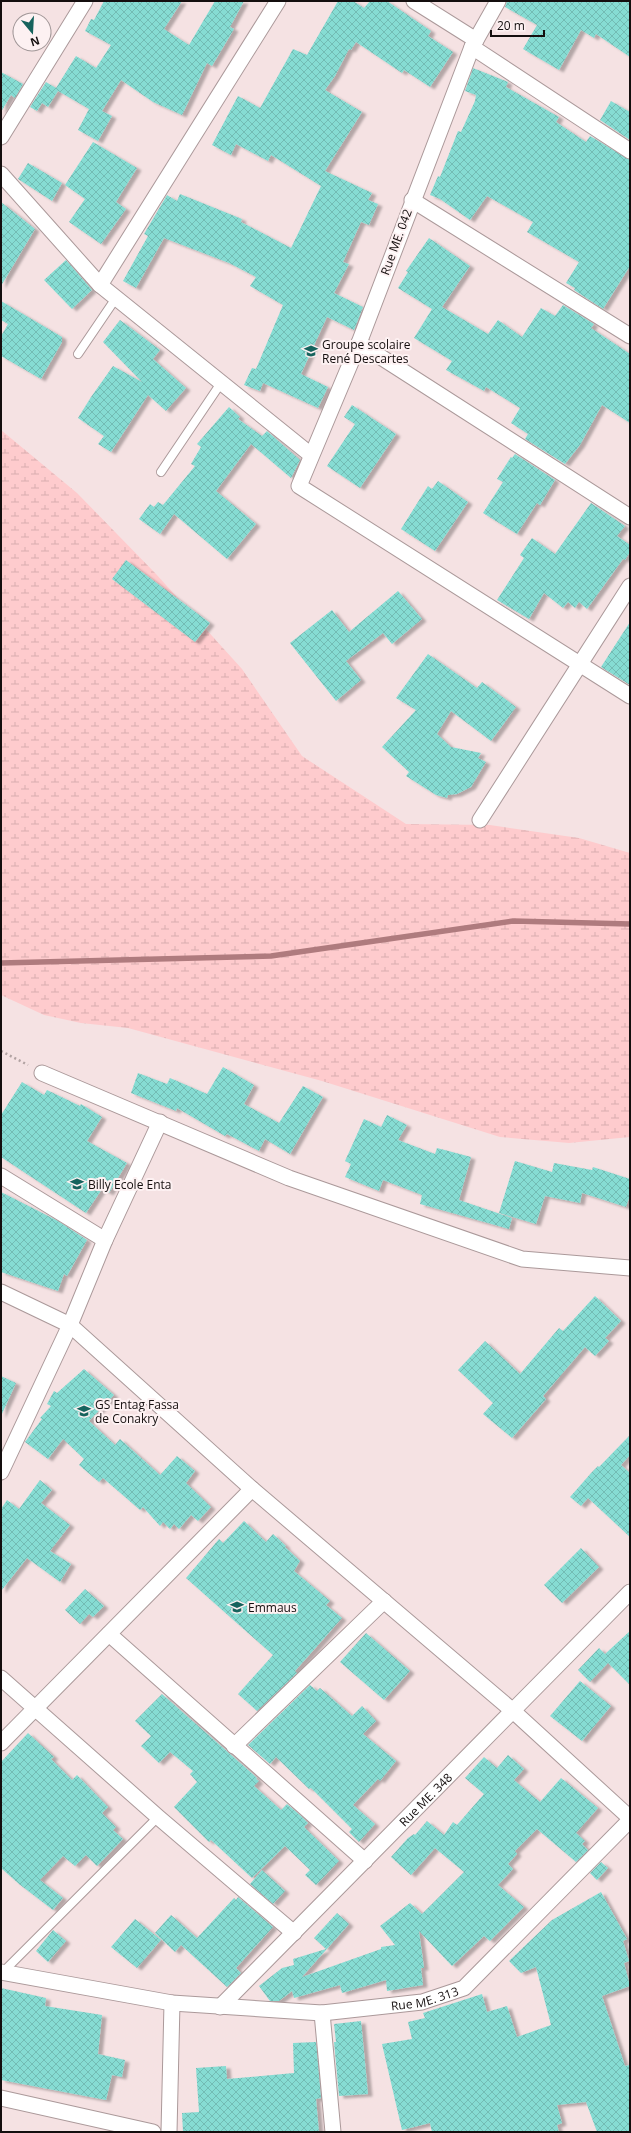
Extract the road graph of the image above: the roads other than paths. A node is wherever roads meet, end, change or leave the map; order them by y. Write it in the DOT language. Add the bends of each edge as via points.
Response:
graph roads {
  1 [pos="85,1"];
  2 [pos="278,1"];
  3 [pos="414,1"];
  4 [pos="498,1"];
  5 [pos="474,43"];
  6 [pos="1,137"];
  7 [pos="630,151"];
  8 [pos="1,174"];
  9 [pos="412,200"];
  10 [pos="100,285"];
  11 [pos="116,298"];
  12 [pos="630,336"];
  13 [pos="359,343"];
  14 [pos="78,354"];
  15 [pos="221,383"];
  16 [pos="311,455"];
  17 [pos="161,472"];
  18 [pos="630,517"];
  19 [pos="630,586"];
  20 [pos="580,664"];
  21 [pos="630,696"];
  22 [pos="480,820"];
  23 [pos="42,1073"];
  24 [pos="160,1122"];
  25 [pos="1,1176"];
  26 [pos="105,1240"];
  27 [pos="630,1268"];
  28 [pos="1,1292"];
  29 [pos="70,1325"];
  30 [pos="1,1472"];
  31 [pos="252,1489"];
  32 [pos="630,1592"];
  33 [pos="384,1601"];
  34 [pos="109,1634"];
  35 [pos="1,1678"];
  36 [pos="35,1708"];
  37 [pos="513,1711"];
  38 [pos="1,1743"];
  39 [pos="234,1746"];
  40 [pos="158,1817"];
  41 [pos="630,1819"];
  42 [pos="365,1861"];
  43 [pos="294,1933"];
  44 [pos="2,1972"];
  45 [pos="172,2003"];
  46 [pos="220,2007"];
  47 [pos="322,2013"];
  48 [pos="1,2098"];
  49 [pos="153,2132"];
  50 [pos="168,2132"];
  51 [pos="333,2132"];
  1 -- 6 [label="street"];
  2 -- 10 [label="street"];
  3 -- 5 [label="street"];
  4 -- 5 [label="street, Rue ME. 042"];
  5 -- 7 [label="street"];
  5 -- 9 [label="street, Rue ME. 042"];
  8 -- 10 [label="street"];
  9 -- 12 [label="street"];
  9 -- 13 [label="street, Rue ME. 042"];
  10 -- 11 [label="street"];
  11 -- 14 [label="lane"];
  11 -- 15 [label="street"];
  13 -- 16 [label="street, Rue ME. 042"];
  13 -- 18 [label="street"];
  15 -- 16 [label="street"];
  15 -- 17 [label="lane"];
  16 -- 20 [label="street, Rue ME. 042" via="298,486"];
  19 -- 20 [label="street"];
  20 -- 21 [label="street"];
  20 -- 22 [label="street"];
  23 -- 24 [label="street"];
  24 -- 26 [label="street"];
  24 -- 27 [label="street" via="289,1178 522,1259"];
  25 -- 26 [label="street"];
  26 -- 29 [label="street"];
  28 -- 29 [label="street"];
  29 -- 30 [label="street"];
  29 -- 31 [label="street"];
  31 -- 33 [label="street"];
  31 -- 34 [label="street"];
  32 -- 37 [label="street, Rue ME. 348"];
  33 -- 37 [label="street"];
  33 -- 39 [label="street"];
  34 -- 36 [label="street"];
  34 -- 39 [label="street"];
  35 -- 36 [label="street"];
  36 -- 38 [label="street"];
  36 -- 40 [label="street"];
  37 -- 41 [label="street"];
  37 -- 42 [label="street, Rue ME. 348"];
  39 -- 42 [label="street"];
  40 -- 43 [label="street"];
  40 -- 44 [label="lane"];
  41 -- 47 [label="street, Rue ME. 313" via="464,1988 422,2002"];
  42 -- 43 [label="street, Rue ME. 348"];
  43 -- 46 [label="street, Rue ME. 348"];
  44 -- 45 [label="street, Rue ME. 313"];
  45 -- 46 [label="street, Rue ME. 313"];
  45 -- 50 [label="street"];
  46 -- 47 [label="street, Rue ME. 313"];
  47 -- 51 [label="street"];
  48 -- 49 [label="street"];
}
